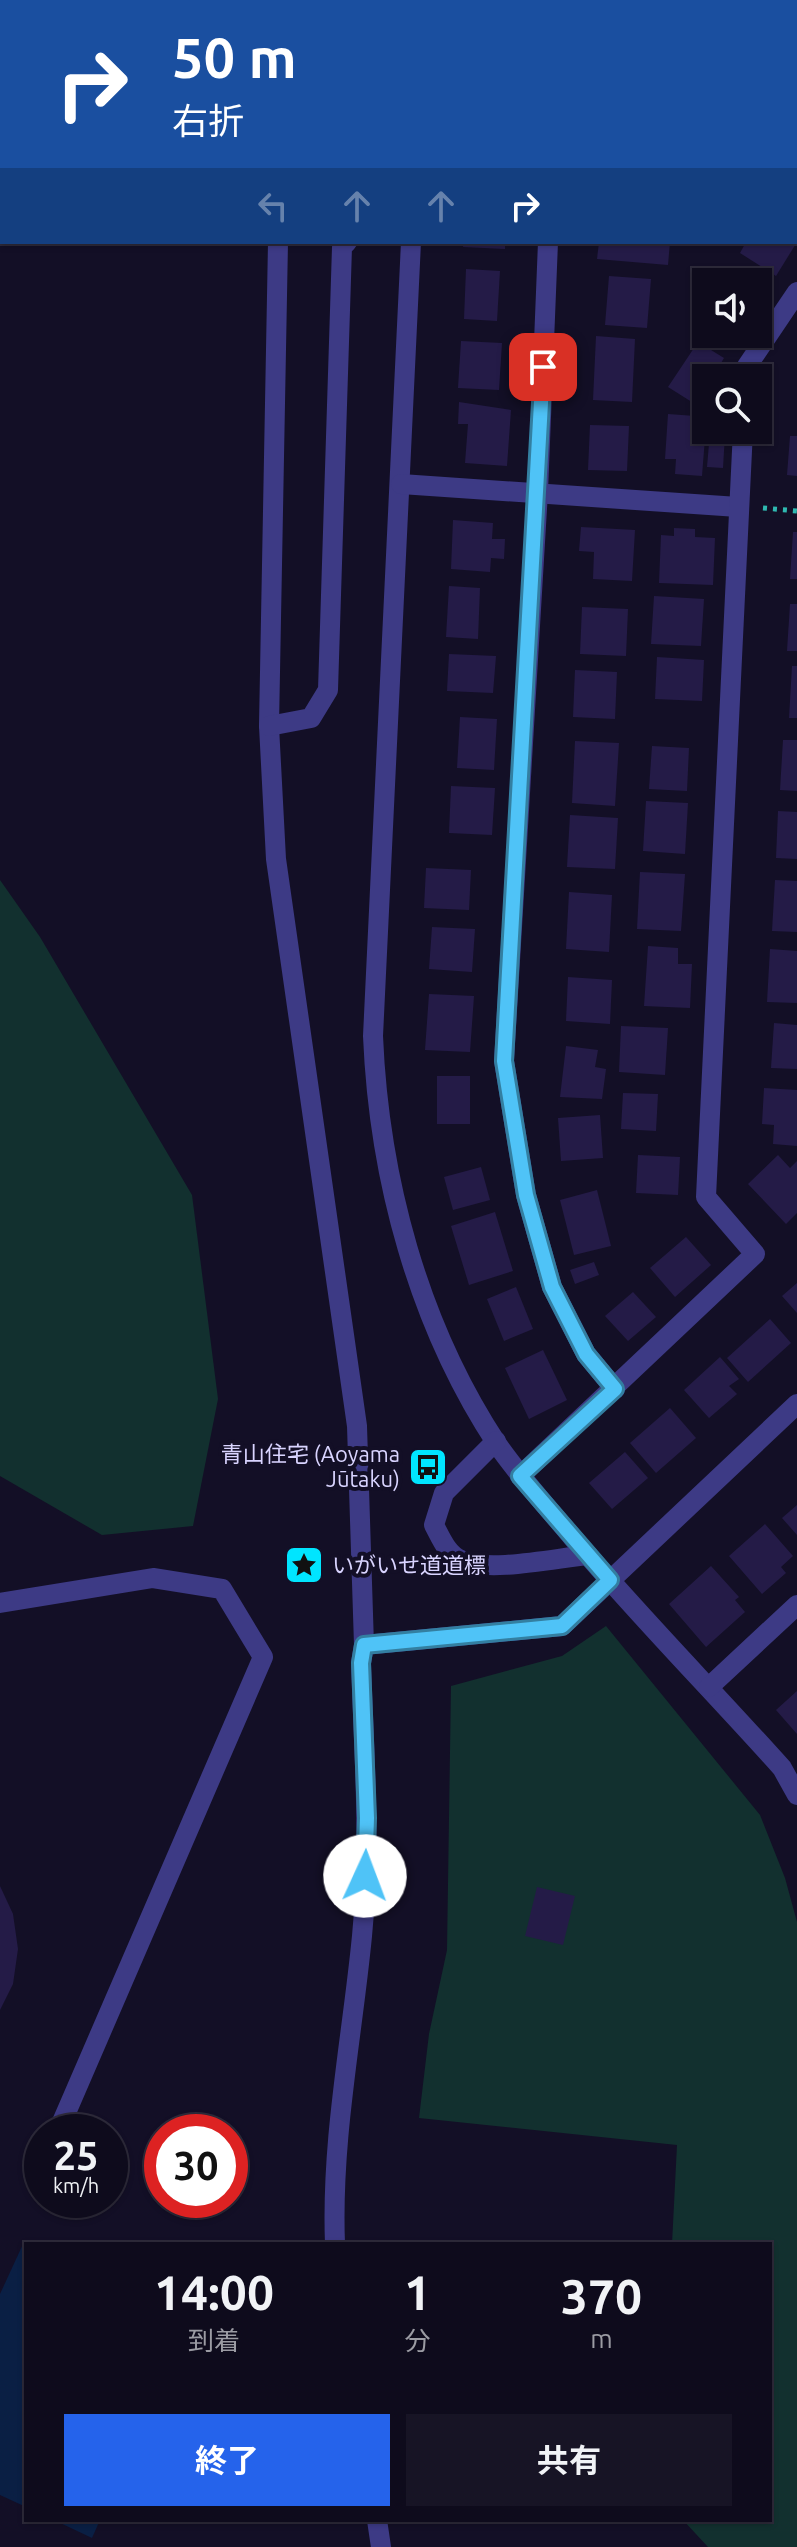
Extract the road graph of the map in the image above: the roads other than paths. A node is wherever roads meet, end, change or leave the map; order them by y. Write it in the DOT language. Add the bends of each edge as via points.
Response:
graph roads {
  1 [pos="278,244"];
  2 [pos="345,244"];
  3 [pos="411,244"];
  4 [pos="548,244"];
  5 [pos="797,292"];
  6 [pos="748,364"];
  7 [pos="742,444"];
  8 [pos="401,484"];
  9 [pos="538,492"];
  10 [pos="738,507"];
  11 [pos="269,726"];
  12 [pos="615,1389"];
  13 [pos="797,1404"];
  14 [pos="496,1441"];
  15 [pos="520,1476"];
  16 [pos="588,1555"];
  17 [pos="610,1580"];
  18 [pos="0,1603"];
  19 [pos="797,1605"];
  20 [pos="364,1645"];
  21 [pos="709,1687"];
  22 [pos="797,1795"];
  23 [pos="65,2114"];
  24 [pos="335,2242"];
  25 [pos="377,2522"];
  26 [pos="381,2547"];
  1 -- 11 [label="street"];
  2 -- 11 [label="street" via="328,690 311,718"];
  3 -- 8 [label="street"];
  4 -- 9 [label="street"];
  5 -- 6 [label="street"];
  7 -- 10 [label="street"];
  8 -- 9 [label="street"];
  8 -- 14 [label="street" via="373,1021 376,1106 405,1241 453,1361"];
  9 -- 10 [label="street"];
  9 -- 12 [label="street" via="504,1061 526,1195 552,1287 586,1354"];
  10 -- 12 [label="street" via="706,1197 755,1254"];
  11 -- 20 [label="street" via="276,859 357,1426"];
  12 -- 15 [label="street"];
  13 -- 17 [label="street"];
  14 -- 15 [label="street"];
  14 -- 16 [label="street" via="444,1493 434,1525 445,1547 460,1560 482,1565"];
  15 -- 16 [label="street"];
  16 -- 17 [label="street"];
  17 -- 20 [label="street" via="562,1626"];
  17 -- 21 [label="street"];
  18 -- 23 [label="street" via="153,1578 222,1589 263,1657"];
  19 -- 21 [label="street"];
  20 -- 24 [label="street" via="363,1934 336,2131"];
  21 -- 22 [label="street" via="782,1768"];
  25 -- 26 [label="street"];
}
